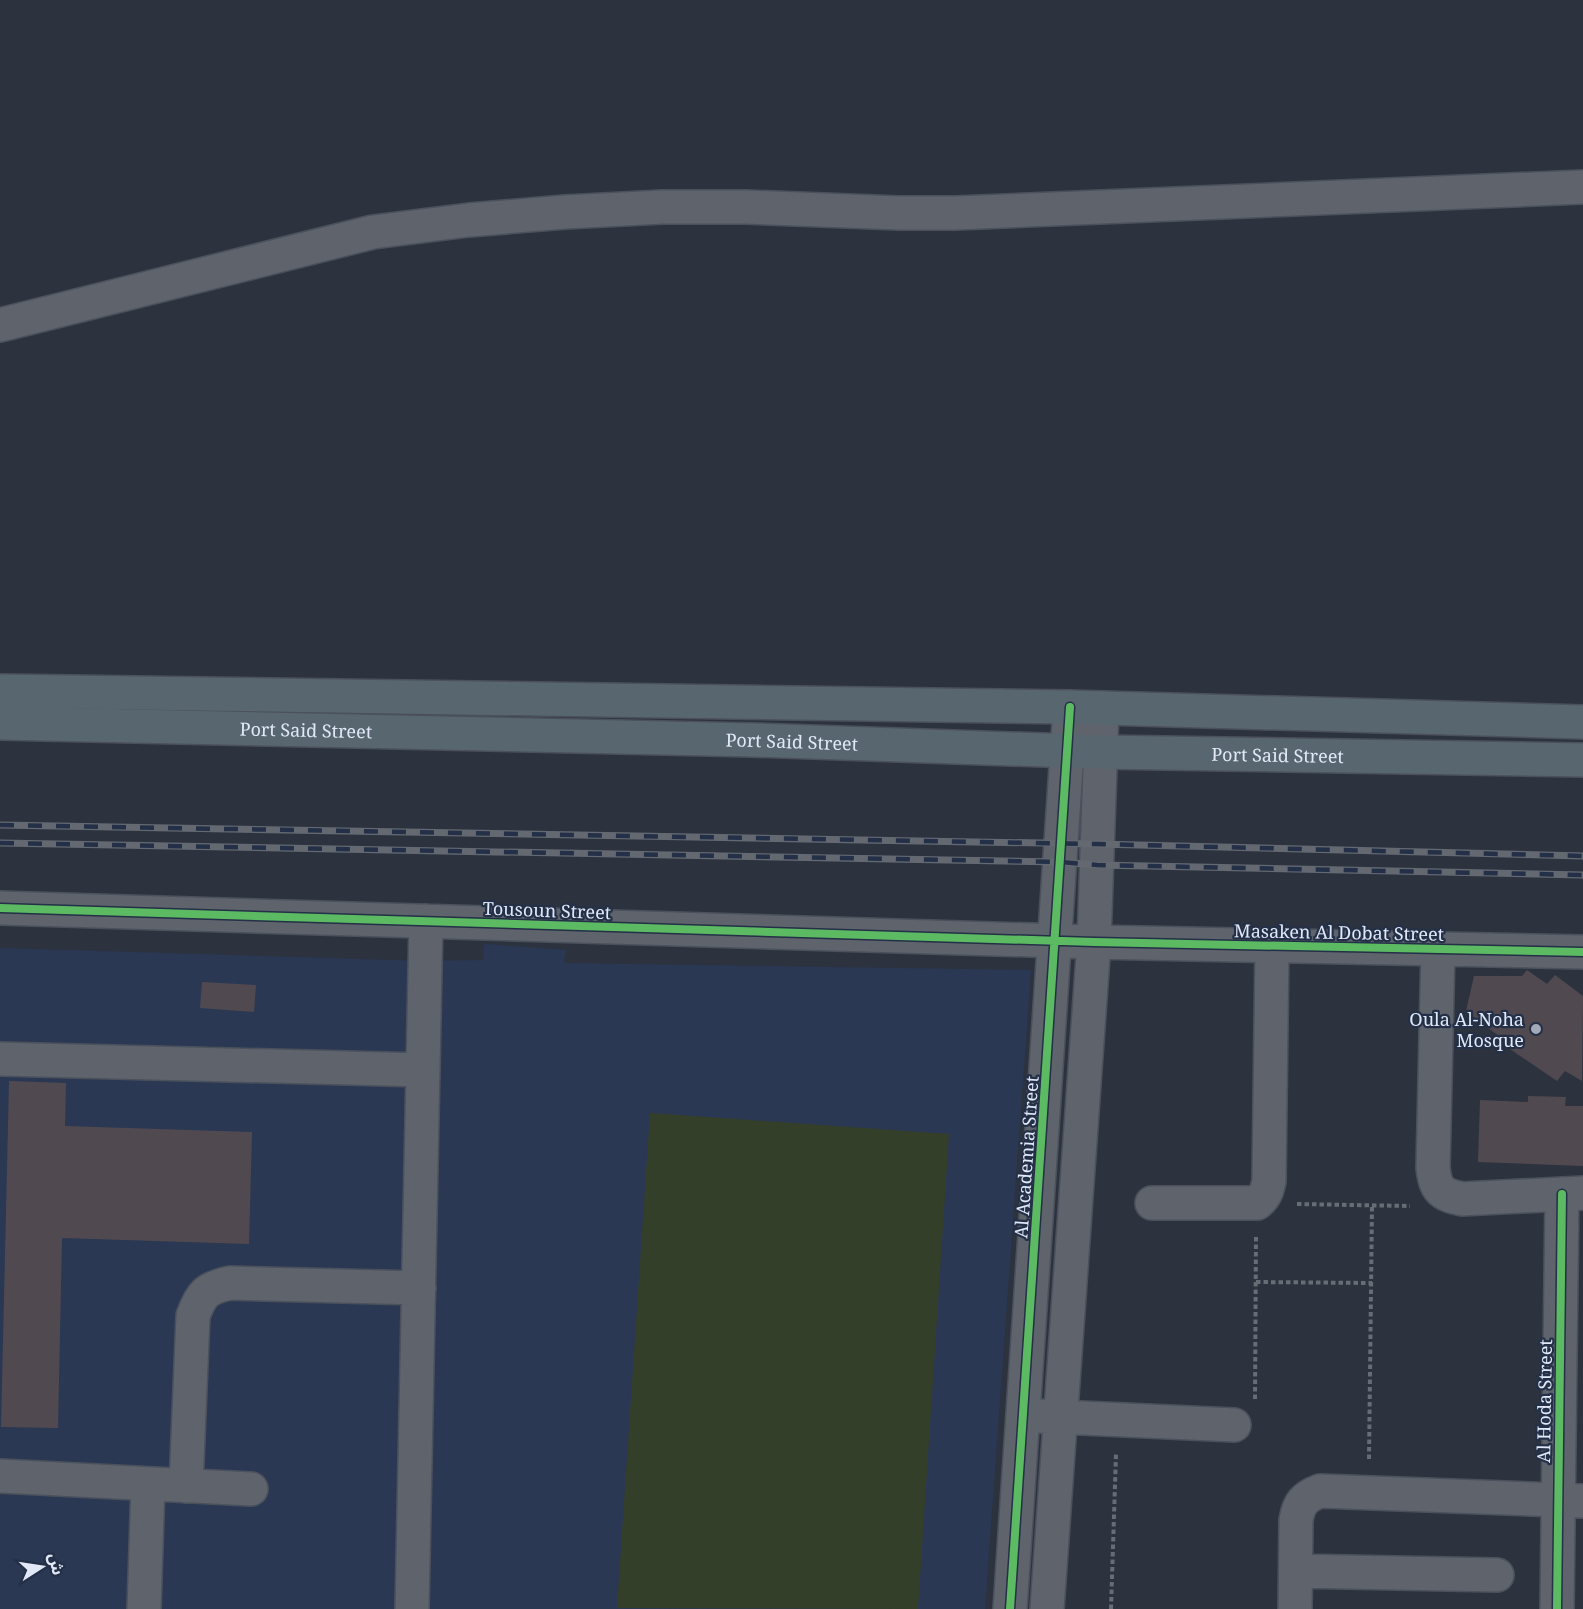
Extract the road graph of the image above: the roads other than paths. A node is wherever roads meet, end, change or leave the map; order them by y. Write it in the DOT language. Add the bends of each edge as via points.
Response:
graph roads {
  1 [pos="1583,187"];
  2 [pos="0,326"];
  3 [pos="0,691"];
  4 [pos="1086,708"];
  5 [pos="1583,722"];
  6 [pos="0,723"];
  7 [pos="1068,750"];
  8 [pos="1101,752"];
  9 [pos="1583,760"];
  10 [pos="0,908"];
  11 [pos="426,921"];
  12 [pos="1055,940"];
  13 [pos="1094,942"];
  14 [pos="1272,946"];
  15 [pos="1437,949"];
  16 [pos="1583,952"];
  17 [pos="0,1059"];
  18 [pos="423,1070"];
  19 [pos="1572,1193"];
  20 [pos="1152,1203"];
  21 [pos="419,1288"];
  22 [pos="1024,1415"];
  23 [pos="1061,1417"];
  24 [pos="1234,1425"];
  25 [pos="0,1476"];
  26 [pos="148,1484"];
  27 [pos="186,1486"];
  28 [pos="251,1489"];
  29 [pos="1570,1500"];
  30 [pos="1296,1571"];
  31 [pos="1497,1575"];
  32 [pos="144,1609"];
  33 [pos="412,1609"];
  34 [pos="1010,1609"];
  35 [pos="1047,1609"];
  36 [pos="1295,1609"];
  37 [pos="1557,1609"];
  1 -- 2 [label="street" via="956,213 672,207 480,219 373,232"];
  3 -- 4 [label="main road, Port Said Street"];
  4 -- 5 [label="main road, Port Said Street"];
  4 -- 7 [label="street, Al Academia Street"];
  4 -- 8 [label="street"];
  6 -- 7 [label="main road, Port Said Street"];
  7 -- 8 [label="main road, Port Said Street"];
  7 -- 12 [label="street, Al Academia Street"];
  8 -- 9 [label="main road, Port Said Street"];
  8 -- 13 [label="street"];
  10 -- 11 [label="street, Tousoun Street"];
  11 -- 12 [label="street, Tousoun Street"];
  11 -- 18 [label="street"];
  12 -- 13 [label="street, Tousoun Street"];
  12 -- 22 [label="street, Al Academia Street"];
  13 -- 14 [label="street, Masaken Al Dobat Street"];
  13 -- 23 [label="street"];
  14 -- 15 [label="street, Masaken Al Dobat Street"];
  14 -- 20 [label="street" via="1269,1181 1263,1198 1257,1203"];
  15 -- 16 [label="street, Masaken Al Dobat Street"];
  15 -- 19 [label="street" via="1435,1184 1446,1195 1462,1199"];
  17 -- 18 [label="street"];
  18 -- 21 [label="street"];
  19 -- 29 [label="street, Al Hoda Street"];
  21 -- 27 [label="street" via="230,1283 212,1287 199,1299 193,1316"];
  21 -- 33 [label="street"];
  22 -- 23 [label="street"];
  22 -- 34 [label="street, Al Academia Street"];
  23 -- 24 [label="street"];
  23 -- 35 [label="street"];
  25 -- 26 [label="street"];
  26 -- 27 [label="street"];
  26 -- 32 [label="street"];
  27 -- 28 [label="street"];
  29 -- 30 [label="street" via="1320,1491 1307,1495 1299,1506"];
  29 -- 37 [label="street, Al Hoda Street"];
  30 -- 31 [label="street"];
  30 -- 36 [label="street"];
}
